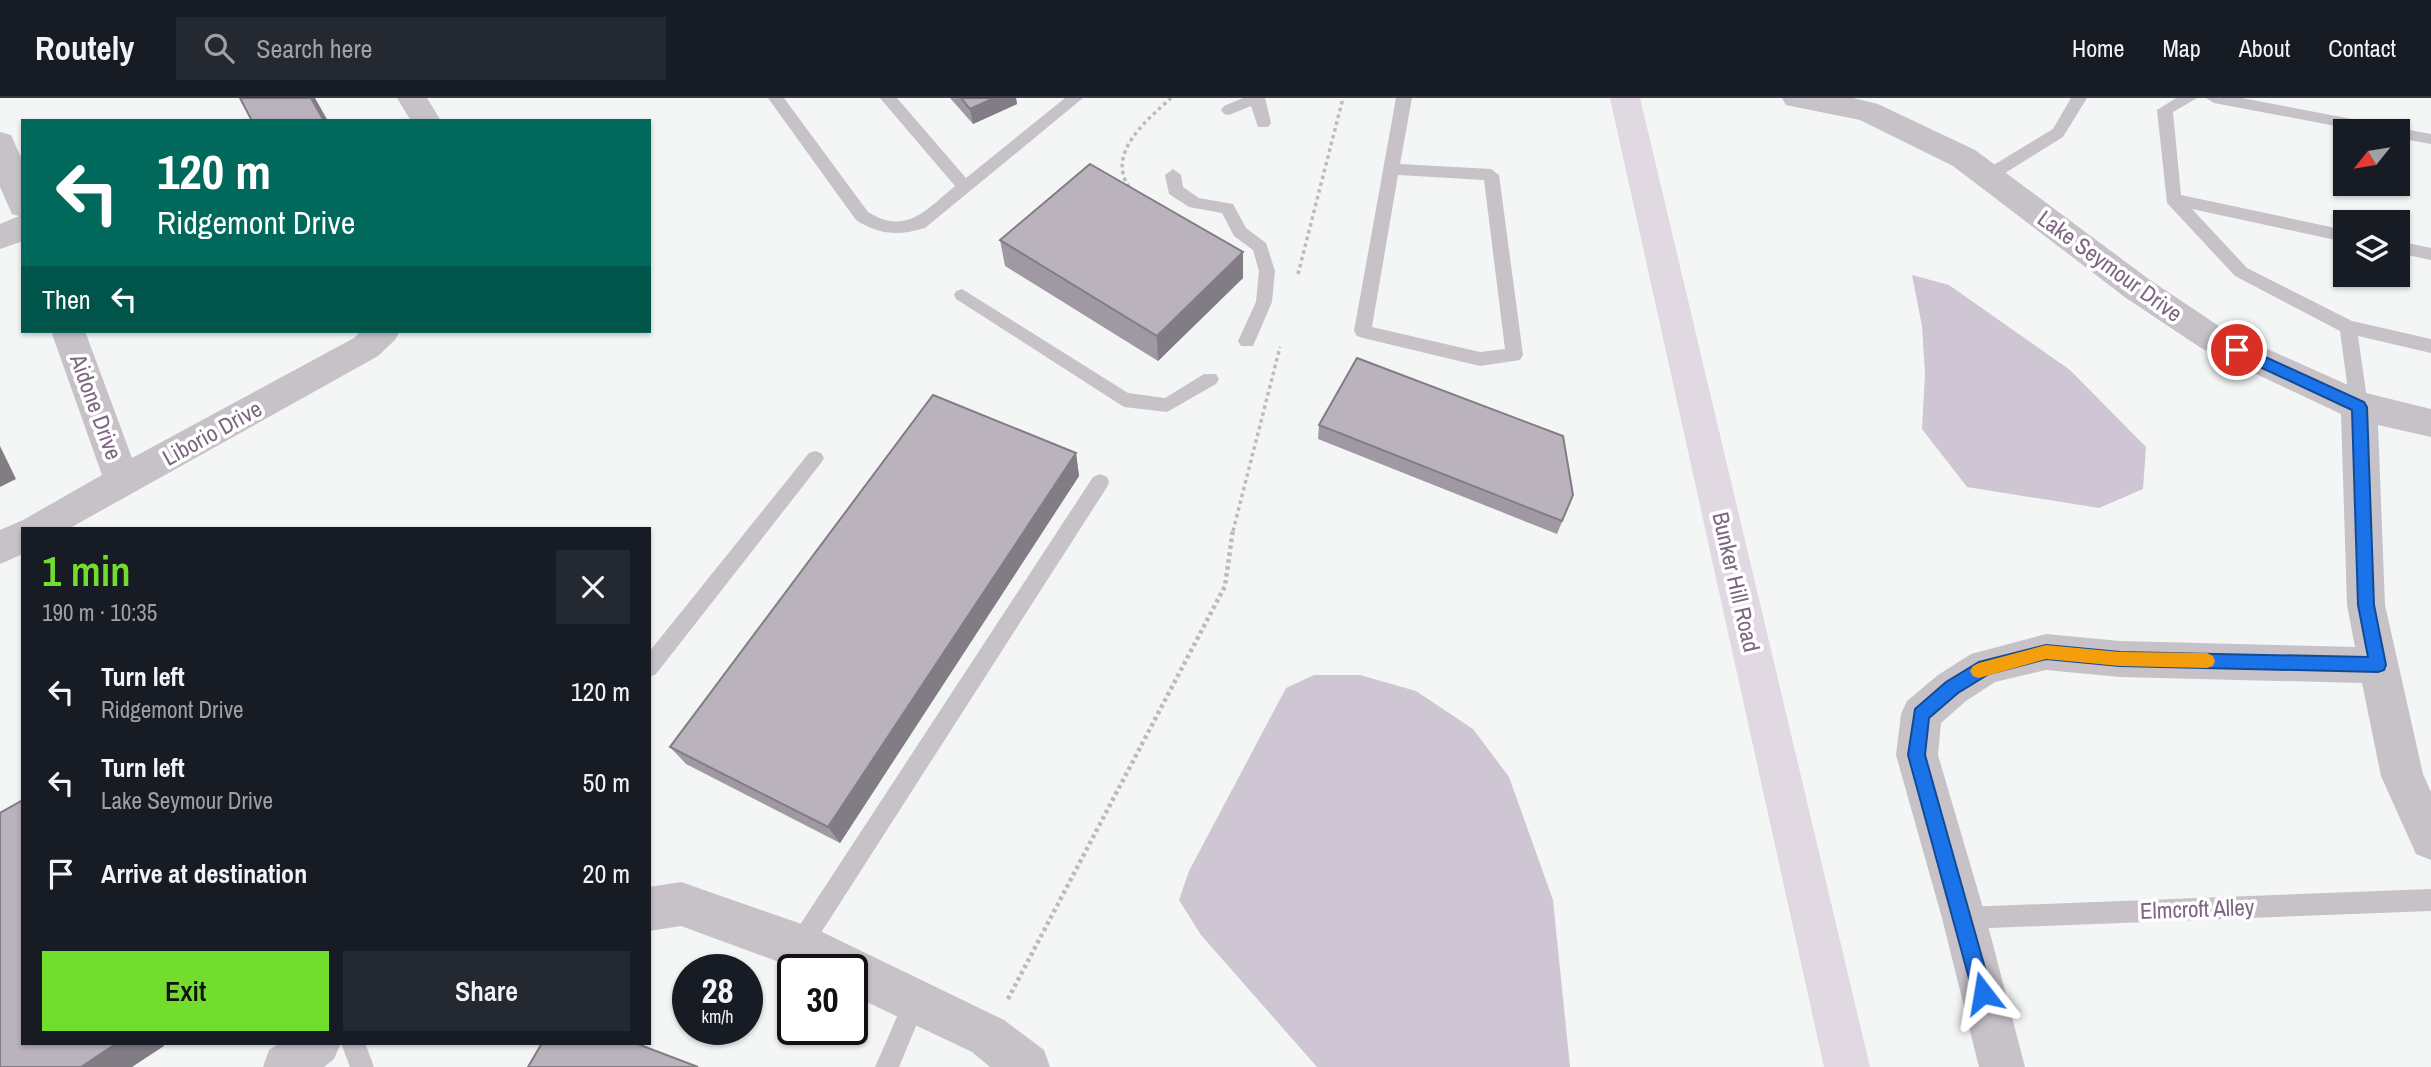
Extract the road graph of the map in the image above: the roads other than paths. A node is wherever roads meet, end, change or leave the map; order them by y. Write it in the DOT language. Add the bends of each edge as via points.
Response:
graph roads {
  1 [pos="412,98"];
  2 [pos="776,98"];
  3 [pos="888,98"];
  4 [pos="1075,98"];
  5 [pos="1257,98"];
  6 [pos="1404,98"];
  7 [pos="1625,98"];
  8 [pos="1797,98"];
  9 [pos="2079,98"];
  10 [pos="2189,98"];
  11 [pos="2214,98"];
  12 [pos="1229,110"];
  13 [pos="425,119"];
  14 [pos="2333,120"];
  15 [pos="1263,123"];
  16 [pos="2410,135"];
  17 [pos="2431,139"];
  18 [pos="0,143"];
  19 [pos="1391,169"];
  20 [pos="1172,175"];
  21 [pos="1988,176"];
  22 [pos="965,187"];
  23 [pos="2173,199"];
  24 [pos="21,201"];
  25 [pos="21,228"];
  26 [pos="2333,233"];
  27 [pos="0,237"];
  28 [pos="2410,250"];
  29 [pos="2431,254"];
  30 [pos="962,295"];
  31 [pos="2348,327"];
  32 [pos="69,333"];
  33 [pos="381,333"];
  34 [pos="1247,341"];
  35 [pos="2431,346"];
  36 [pos="1210,379"];
  37 [pos="2359,407"];
  38 [pos="2431,423"];
  39 [pos="816,458"];
  40 [pos="1100,482"];
  41 [pos="123,483"];
  42 [pos="40,527"];
  43 [pos="21,537"];
  44 [pos="0,548"];
  45 [pos="651,665"];
  46 [pos="2378,665"];
  47 [pos="2431,839"];
  48 [pos="2431,900"];
  49 [pos="651,909"];
  50 [pos="1964,918"];
  51 [pos="800,945"];
  52 [pos="818,954"];
  53 [pos="868,978"];
  54 [pos="915,1002"];
  55 [pos="315,1045"];
  56 [pos="354,1045"];
  57 [pos="286,1067"];
  58 [pos="362,1067"];
  59 [pos="887,1067"];
  60 [pos="1027,1067"];
  61 [pos="1847,1067"];
  62 [pos="2001,1067"];
  1 -- 13 [label="street"];
  2 -- 22 [label="lane" via="862,216 876,226 898,230 919,224"];
  3 -- 22 [label="lane"];
  4 -- 22 [label="lane"];
  5 -- 12 [label="lane"];
  5 -- 15 [label="lane"];
  6 -- 19 [label="lane"];
  7 -- 61 [label="main road, Bunker Hill Road"];
  8 -- 21 [label="street, Lake Seymour Drive" via="1867,110 1964,158"];
  9 -- 21 [label="lane" via="2057,133"];
  10 -- 23 [label="lane" via="2165,110"];
  11 -- 14 [label="lane"];
  16 -- 17 [label="lane"];
  18 -- 24 [label="street"];
  19 -- 19 [label="lane" via="1363,331 1480,359 1514,355 1491,175"];
  20 -- 34 [label="lane" via="1175,190 1195,203 1227,208 1240,232 1261,247 1267,271 1264,302"];
  21 -- 37 [label="street, Lake Seymour Drive" via="2138,289 2213,339"];
  23 -- 26 [label="lane"];
  23 -- 31 [label="lane" via="2241,272"];
  25 -- 27 [label="street"];
  28 -- 29 [label="lane"];
  30 -- 36 [label="lane" via="1124,400 1167,405"];
  31 -- 35 [label="lane"];
  31 -- 37 [label="lane"];
  32 -- 41 [label="street, Aidone Drive"];
  33 -- 41 [label="street, Liborio Drive" via="366,347"];
  37 -- 38 [label="street, Lake Seymour Drive"];
  37 -- 46 [label="street" via="2366,605"];
  39 -- 45 [label="lane"];
  40 -- 51 [label="lane"];
  41 -- 42 [label="street, Liborio Drive"];
  43 -- 44 [label="street"];
  46 -- 47 [label="street" via="2402,776"];
  46 -- 50 [label="street" via="2120,659 2046,652 1985,667 1921,714 1917,755"];
  48 -- 50 [label="lane, Elmcroft Alley"];
  49 -- 51 [label="street" via="681,904"];
  50 -- 62 [label="street"];
  51 -- 52 [label="street"];
  53 -- 54 [label="street"];
  54 -- 59 [label="lane"];
  54 -- 60 [label="street" via="988,1036"];
  55 -- 57 [label="street"];
  56 -- 58 [label="lane"];
}
